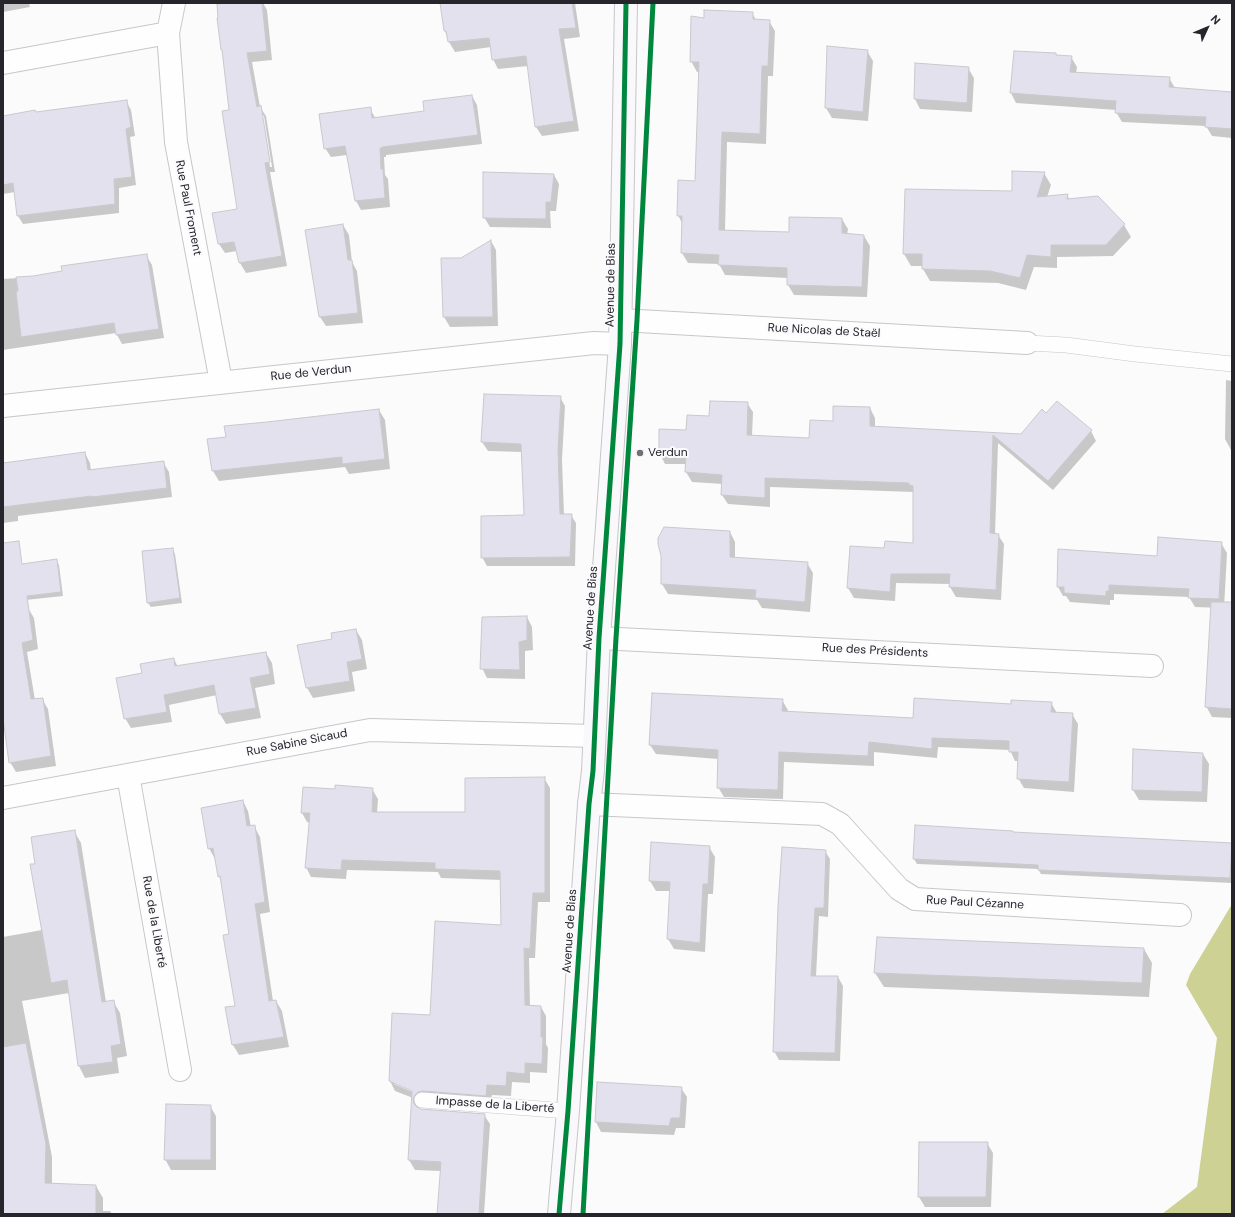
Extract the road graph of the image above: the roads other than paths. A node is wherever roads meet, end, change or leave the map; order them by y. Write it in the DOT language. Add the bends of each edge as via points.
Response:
graph roads {
  1 [pos="174,3"];
  2 [pos="626,3"];
  3 [pos="168,33"];
  4 [pos="3,63"];
  5 [pos="621,320"];
  6 [pos="1027,343"];
  7 [pos="620,344"];
  8 [pos="1232,364"];
  9 [pos="222,382"];
  10 [pos="3,406"];
  11 [pos="599,638"];
  12 [pos="1152,666"];
  13 [pos="594,736"];
  14 [pos="128,775"];
  15 [pos="3,798"];
  16 [pos="589,804"];
  17 [pos="1180,915"];
  18 [pos="180,1070"];
  19 [pos="422,1100"];
  20 [pos="568,1111"];
  21 [pos="559,1214"];
  1 -- 3 [label="street, Rue Paul Froment"];
  2 -- 5 [label="street, Avenue de Bias"];
  3 -- 4 [label="street"];
  3 -- 9 [label="street, Rue Paul Froment" via="176,142"];
  5 -- 6 [label="street, Rue Nicolas de Staël"];
  5 -- 7 [label="street, Avenue de Bias"];
  6 -- 8 [label="lane" via="1066,344"];
  7 -- 9 [label="street, Rue de Verdun" via="594,343"];
  7 -- 11 [label="street, Avenue de Bias"];
  9 -- 10 [label="street, Rue de Verdun"];
  11 -- 12 [label="street, Rue des Présidents"];
  11 -- 13 [label="street, Avenue de Bias"];
  13 -- 14 [label="street, Rue Sabine Sicaud" via="370,730"];
  13 -- 16 [label="street, Avenue de Bias"];
  14 -- 15 [label="street, Rue Sabine Sicaud"];
  14 -- 18 [label="street, Rue de la Liberté"];
  16 -- 17 [label="street, Rue Paul Cézanne" via="822,814 840,824 899,889 915,899"];
  16 -- 20 [label="street, Avenue de Bias"];
  19 -- 20 [label="lane, Impasse de la Liberté"];
  20 -- 21 [label="street, Avenue de Bias"];
}
